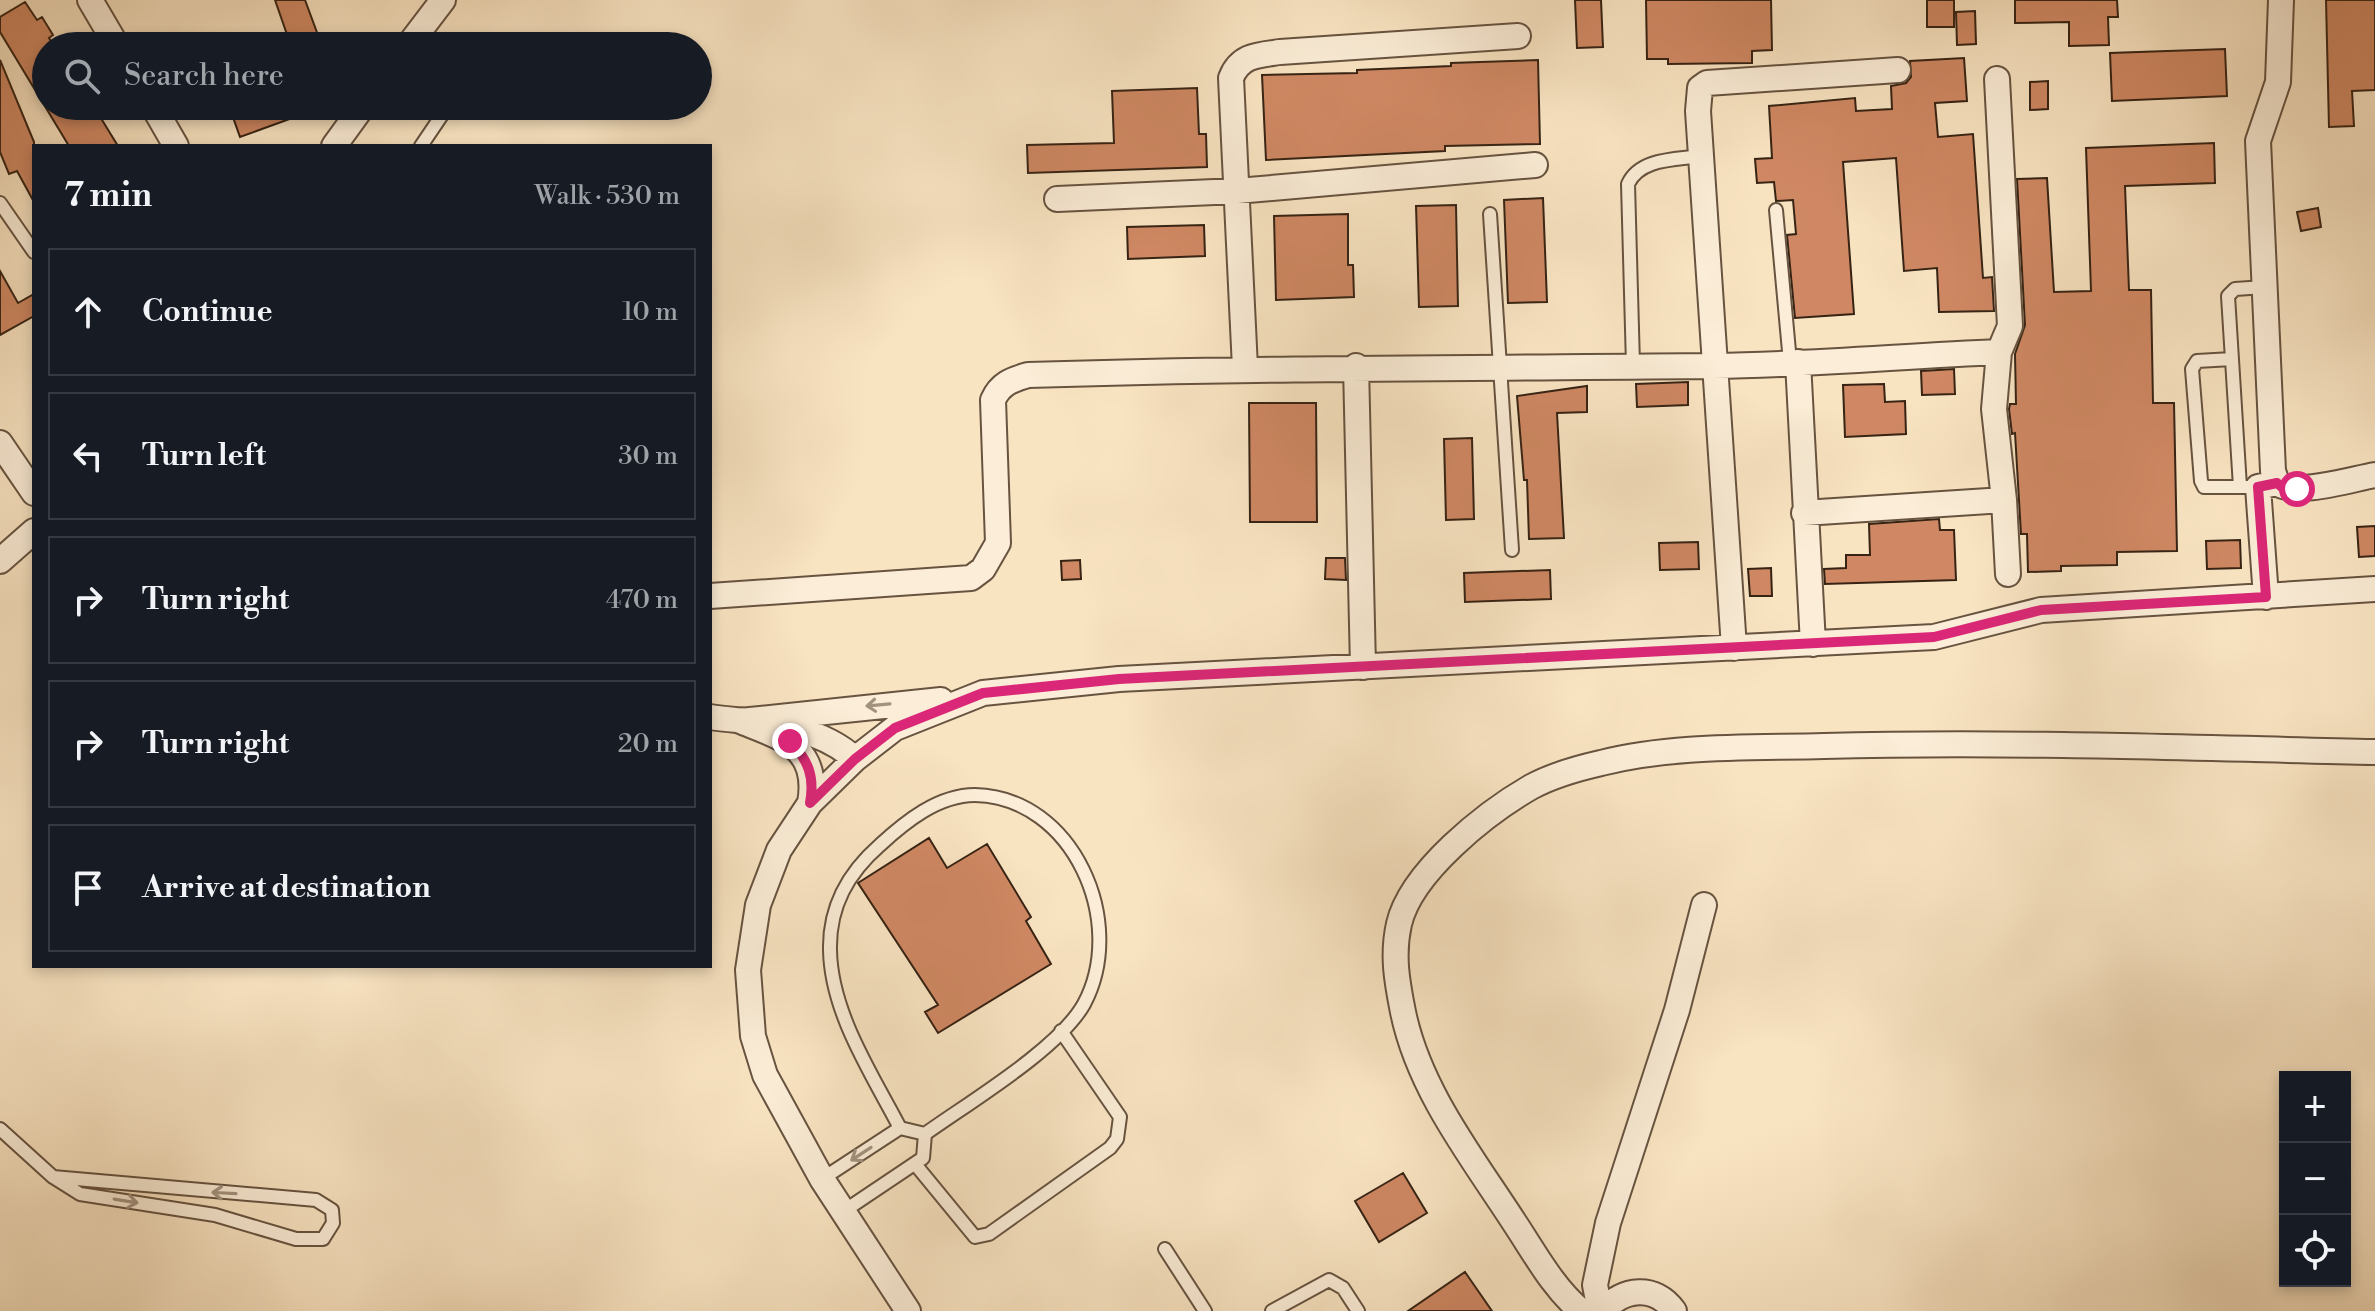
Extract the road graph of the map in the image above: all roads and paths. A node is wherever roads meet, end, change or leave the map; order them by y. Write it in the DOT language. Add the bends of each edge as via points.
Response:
graph roads {
  1 [pos="90,0"];
  2 [pos="443,0"];
  3 [pos="2281,0"];
  4 [pos="109,32"];
  5 [pos="419,32"];
  6 [pos="1518,36"];
  7 [pos="1898,70"];
  8 [pos="1997,79"];
  9 [pos="161,120"];
  10 [pos="353,120"];
  11 [pos="439,120"];
  12 [pos="175,144"];
  13 [pos="335,144"];
  14 [pos="422,144"];
  15 [pos="1701,156"];
  16 [pos="1535,165"];
  17 [pos="1237,191"];
  18 [pos="1057,199"];
  19 [pos="0,204"];
  20 [pos="1776,210"];
  21 [pos="1490,214"];
  22 [pos="32,249"];
  23 [pos="2265,287"];
  24 [pos="1999,352"];
  25 [pos="2232,359"];
  26 [pos="1794,362"];
  27 [pos="1633,365"];
  28 [pos="1356,366"];
  29 [pos="1716,366"];
  30 [pos="1245,368"];
  31 [pos="1502,369"];
  32 [pos="0,443"];
  33 [pos="2375,475"];
  34 [pos="2258,486"];
  35 [pos="32,490"];
  36 [pos="2004,500"];
  37 [pos="1804,513"];
  38 [pos="32,533"];
  39 [pos="1512,550"];
  40 [pos="0,561"];
  41 [pos="2008,574"];
  42 [pos="2375,589"];
  43 [pos="712,596"];
  44 [pos="2266,597"];
  45 [pos="1813,644"];
  46 [pos="1734,648"];
  47 [pos="1363,667"];
  48 [pos="983,693"];
  49 [pos="712,717"];
  50 [pos="740,721"];
  51 [pos="2375,752"];
  52 [pos="855,759"];
  53 [pos="810,803"];
  54 [pos="1704,905"];
  55 [pos="1061,1031"];
  56 [pos="900,1128"];
  57 [pos="0,1129"];
  58 [pos="925,1134"];
  59 [pos="915,1164"];
  60 [pos="53,1177"];
  61 [pos="822,1179"];
  62 [pos="844,1211"];
  63 [pos="1165,1249"];
  64 [pos="908,1311"];
  65 [pos="1205,1311"];
  66 [pos="1272,1311"];
  67 [pos="1358,1311"];
  68 [pos="1581,1311"];
  69 [pos="1602,1311"];
  70 [pos="1674,1311"];
  1 -- 4 [label="street"];
  2 -- 5 [label="street"];
  3 -- 23 [label="street" via="2278,82 2258,141"];
  6 -- 17 [label="street" via="1249,56 1235,66 1231,78"];
  7 -- 15 [label="street" via="1707,83 1698,96"];
  8 -- 24 [label="street" via="2010,326"];
  9 -- 12 [label="street"];
  10 -- 13 [label="street"];
  11 -- 14 [label="lane"];
  15 -- 27 [label="lane" via="1644,166 1628,184"];
  15 -- 29 [label="street"];
  16 -- 17 [label="street"];
  17 -- 18 [label="street"];
  17 -- 30 [label="street"];
  19 -- 22 [label="lane"];
  20 -- 26 [label="lane"];
  21 -- 31 [label="lane"];
  23 -- 25 [label="lane" via="2230,290"];
  23 -- 34 [label="street" via="2273,471"];
  24 -- 26 [label="street"];
  24 -- 36 [label="street" via="1994,409"];
  25 -- 34 [label="lane"];
  25 -- 34 [label="lane" via="2197,361 2192,369 2201,481 2211,489"];
  26 -- 29 [label="street"];
  26 -- 37 [label="street"];
  27 -- 29 [label="street"];
  27 -- 31 [label="street"];
  28 -- 30 [label="street"];
  28 -- 31 [label="street"];
  28 -- 47 [label="street"];
  29 -- 46 [label="street"];
  30 -- 43 [label="street" via="1028,375 998,389 992,421 998,543 983,569 971,578"];
  31 -- 39 [label="lane"];
  32 -- 35 [label="street"];
  33 -- 34 [label="street" via="2297,489"];
  34 -- 44 [label="street"];
  36 -- 37 [label="street"];
  36 -- 41 [label="street"];
  37 -- 45 [label="street"];
  38 -- 40 [label="street"];
  42 -- 44 [label="street"];
  44 -- 45 [label="street" via="2041,610 1934,637"];
  45 -- 46 [label="street"];
  46 -- 47 [label="street"];
  47 -- 48 [label="street" via="1119,679"];
  48 -- 50 [label="street, one-way"];
  48 -- 52 [label="street" via="895,728"];
  49 -- 50 [label="street"];
  50 -- 52 [label="street" via="814,734 835,741"];
  50 -- 53 [label="street" via="790,741 803,755 813,788"];
  51 -- 68 [label="street" via="1948,743 1675,752 1602,762 1535,785 1490,814 1415,890 1400,920 1394,955 1398,988 1421,1068 1454,1130 1545,1268"];
  52 -- 53 [label="street"];
  53 -- 61 [label="street" via="779,850 758,905 748,970 753,1036 765,1075"];
  54 -- 69 [label="street" via="1677,1010 1608,1223 1595,1285"];
  55 -- 56 [label="lane" via="1082,1007 1101,943 1099,906 1066,846 1045,821 1014,802 973,795 939,803 904,823 858,864 836,902 830,950 838,1000"];
  55 -- 58 [label="lane"];
  55 -- 59 [label="lane" via="1120,1117 1110,1148 989,1234 975,1237"];
  56 -- 58 [label="lane"];
  56 -- 61 [label="lane, one-way"];
  57 -- 60 [label="lane"];
  58 -- 59 [label="lane" via="923,1158"];
  59 -- 62 [label="lane"];
  60 -- 60 [label="lane, one-way" via="80,1194 215,1215 296,1239 323,1239 333,1223 332,1210 316,1200"];
  61 -- 62 [label="street"];
  62 -- 64 [label="street"];
  63 -- 65 [label="lane"];
  66 -- 67 [label="lane" via="1329,1280 1343,1288"];
  69 -- 70 [label="street" via="1637,1291 1662,1299"];
}
